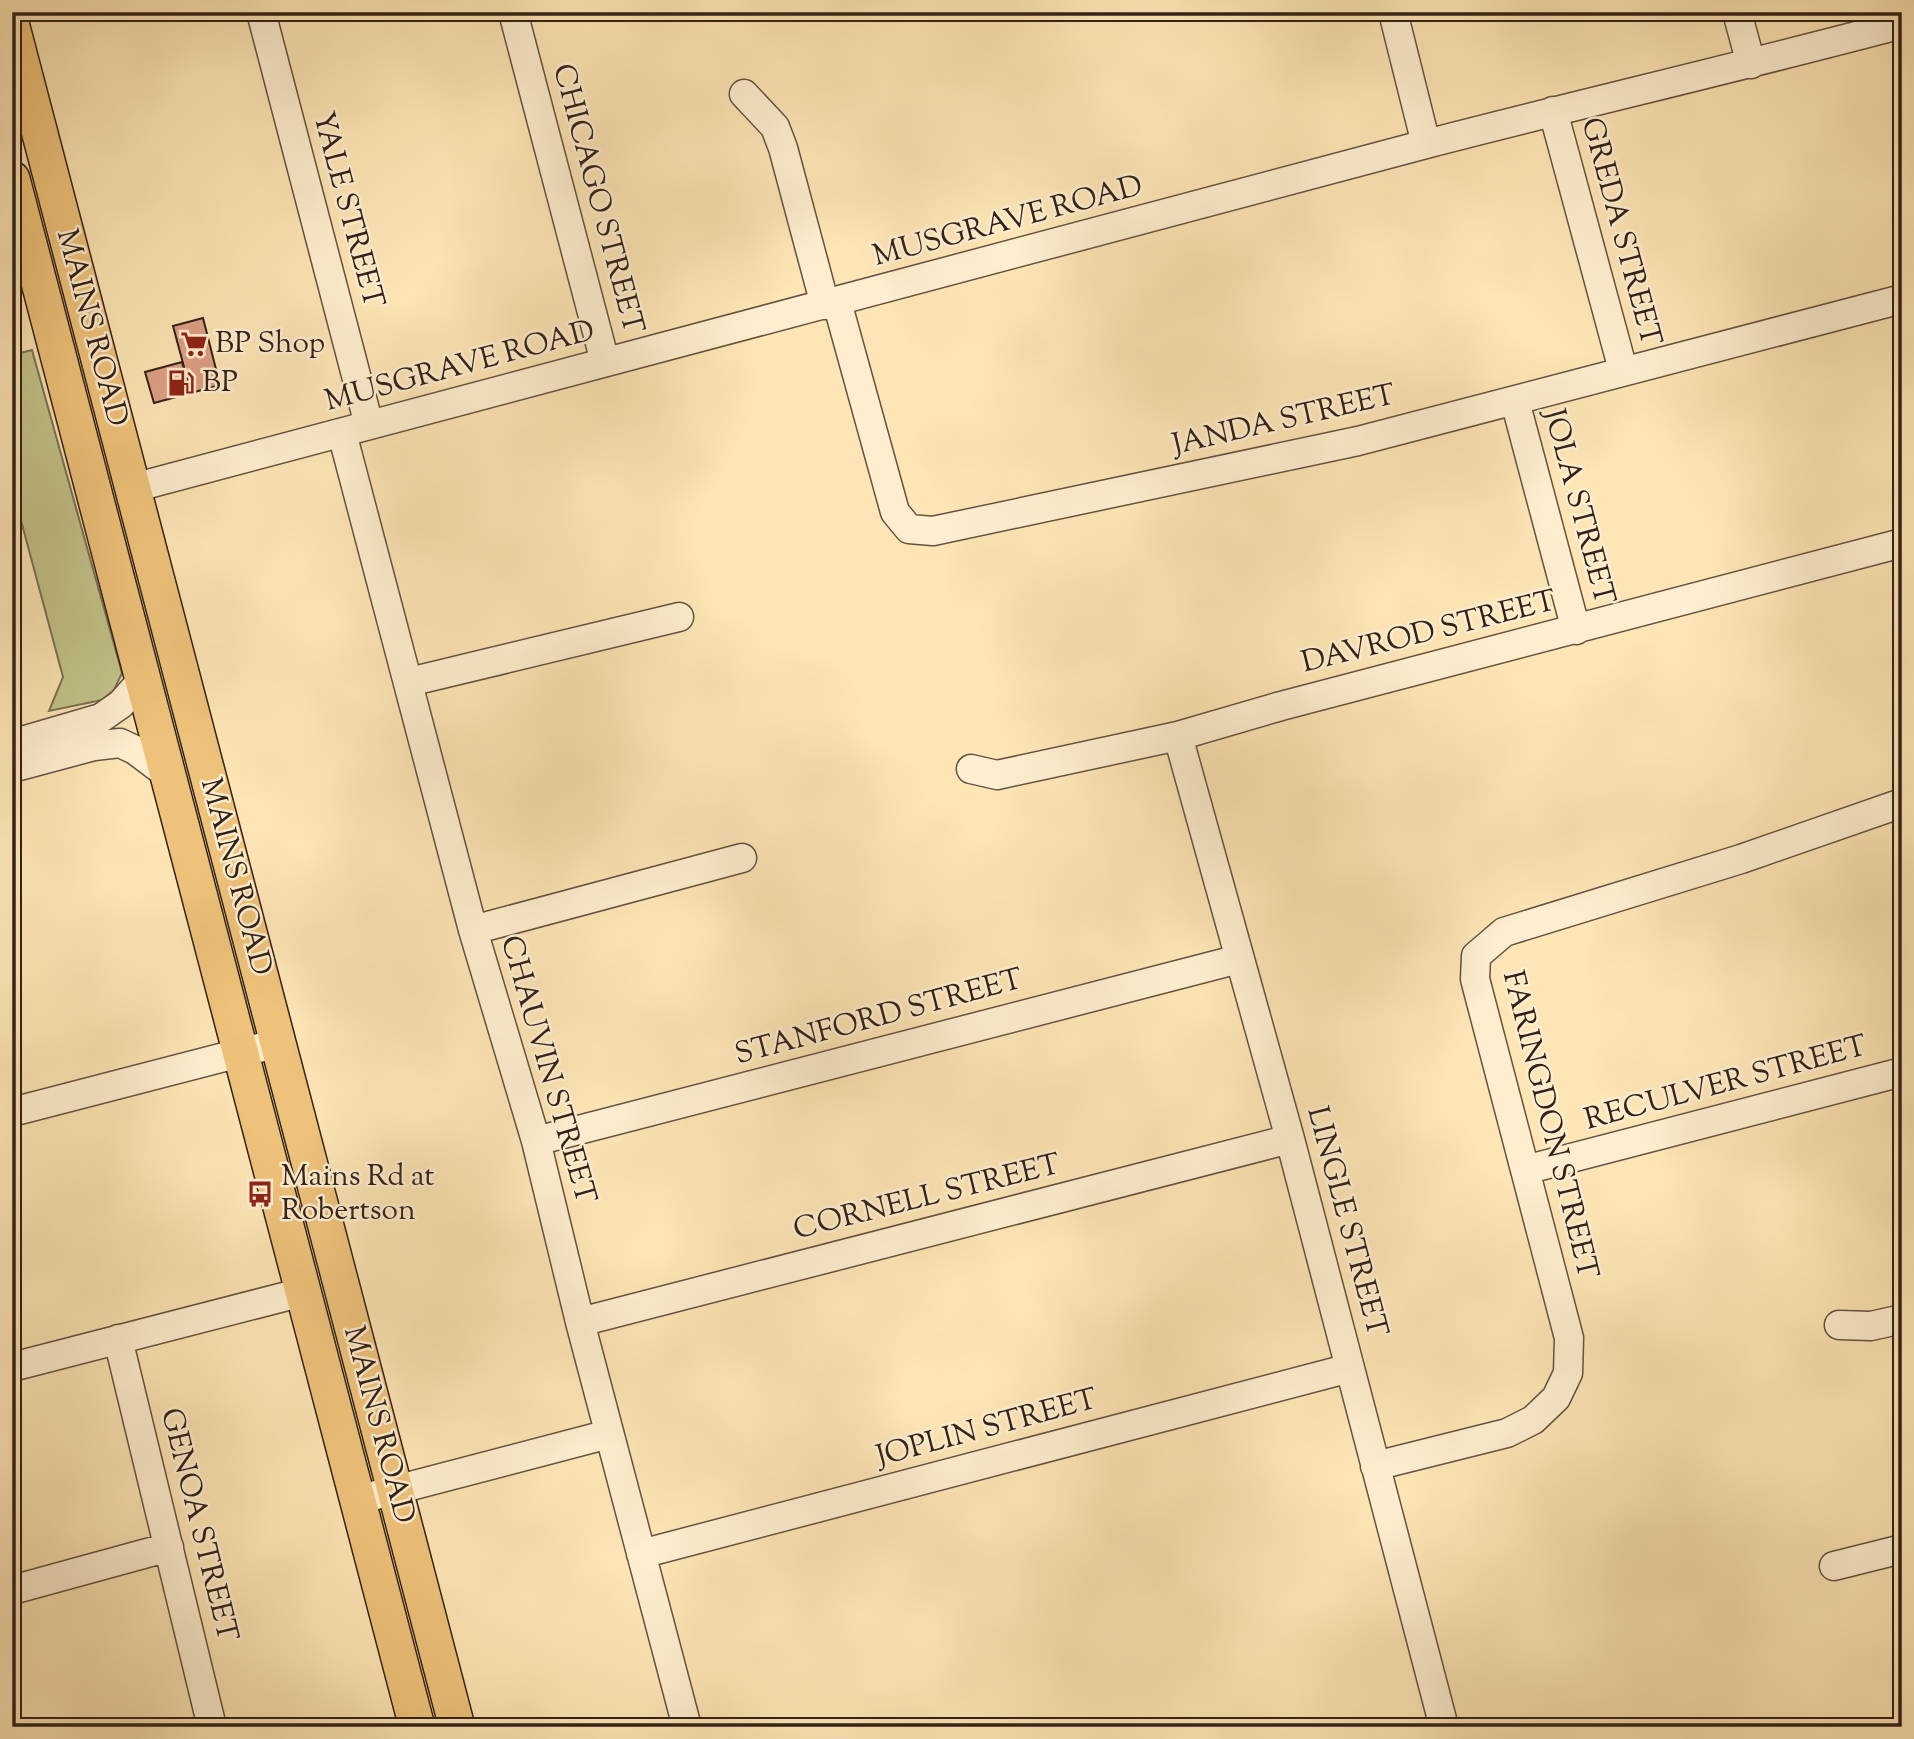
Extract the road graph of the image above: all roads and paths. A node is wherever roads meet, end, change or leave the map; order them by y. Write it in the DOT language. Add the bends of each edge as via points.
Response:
graph roads {
  1 [pos="261,12"];
  2 [pos="513,12"];
  3 [pos="1393,12"];
  4 [pos="1737,12"];
  5 [pos="1902,24"];
  6 [pos="12,27"];
  7 [pos="1751,64"];
  8 [pos="744,94"];
  9 [pos="1553,111"];
  10 [pos="1426,144"];
  11 [pos="12,179"];
  12 [pos="1902,299"];
  13 [pos="831,303"];
  14 [pos="605,362"];
  15 [pos="1623,370"];
  16 [pos="1515,401"];
  17 [pos="369,425"];
  18 [pos="342,433"];
  19 [pos="133,488"];
  20 [pos="1902,543"];
  21 [pos="678,617"];
  22 [pos="1576,630"];
  23 [pos="143,679"];
  24 [pos="408,682"];
  25 [pos="12,695"];
  26 [pos="15,731"];
  27 [pos="1178,736"];
  28 [pos="12,768"];
  29 [pos="971,769"];
  30 [pos="167,774"];
  31 [pos="1902,803"];
  32 [pos="742,858"];
  33 [pos="473,930"];
  34 [pos="1239,959"];
  35 [pos="278,1043"];
  36 [pos="240,1052"];
  37 [pos="1902,1072"];
  38 [pos="12,1112"];
  39 [pos="1290,1139"];
  40 [pos="536,1141"];
  41 [pos="1525,1170"];
  42 [pos="303,1292"];
  43 [pos="1902,1318"];
  44 [pos="580,1322"];
  45 [pos="1839,1325"];
  46 [pos="118,1339"];
  47 [pos="12,1367"];
  48 [pos="1350,1368"];
  49 [pos="610,1434"];
  50 [pos="1375,1466"];
  51 [pos="395,1489"];
  52 [pos="357,1500"];
  53 [pos="169,1547"];
  54 [pos="1902,1549"];
  55 [pos="641,1554"];
  56 [pos="1834,1566"];
  57 [pos="12,1590"];
  58 [pos="212,1727"];
  59 [pos="417,1727"];
  60 [pos="457,1727"];
  61 [pos="687,1727"];
  62 [pos="1444,1727"];
  1 -- 17 [label="street, YALE STREET"];
  2 -- 14 [label="street, CHICAGO STREET"];
  3 -- 10 [label="street"];
  4 -- 7 [label="street"];
  5 -- 7 [label="street, MUSGRAVE ROAD"];
  6 -- 19 [label="main road, MAINS ROAD"];
  7 -- 9 [label="street, MUSGRAVE ROAD"];
  8 -- 13 [label="street" via="775,127"];
  9 -- 10 [label="street, MUSGRAVE ROAD"];
  9 -- 15 [label="street, GREDA STREET"];
  10 -- 13 [label="street, MUSGRAVE ROAD"];
  11 -- 23 [label="main road, MAINS ROAD"];
  12 -- 15 [label="street, JANDA STREET"];
  13 -- 14 [label="street, MUSGRAVE ROAD"];
  13 -- 16 [label="street, JANDA STREET" via="895,512 909,529 946,529 1357,441"];
  14 -- 17 [label="street, MUSGRAVE ROAD"];
  15 -- 16 [label="street, JANDA STREET"];
  16 -- 22 [label="street, JOLA STREET"];
  17 -- 18 [label="street, MUSGRAVE ROAD"];
  18 -- 19 [label="street, MUSGRAVE ROAD"];
  18 -- 24 [label="street, CHAUVIN STREET"];
  19 -- 35 [label="main road, MAINS ROAD"];
  20 -- 22 [label="street, DAVROD STREET"];
  21 -- 24 [label="street"];
  22 -- 27 [label="street, DAVROD STREET"];
  23 -- 26 [label="street" via="101,718"];
  23 -- 30 [label="main road, MAINS ROAD"];
  24 -- 33 [label="street, CHAUVIN STREET"];
  25 -- 26 [label="path"];
  27 -- 29 [label="street, DAVROD STREET" via="997,775"];
  27 -- 34 [label="street, LINGLE STREET"];
  28 -- 30 [label="street" via="120,743"];
  30 -- 36 [label="main road, MAINS ROAD"];
  31 -- 41 [label="street, FARINGDON STREET" via="1741,859 1504,932 1476,956 1475,979"];
  32 -- 33 [label="street"];
  33 -- 40 [label="street, CHAUVIN STREET"];
  34 -- 39 [label="street, LINGLE STREET"];
  34 -- 40 [label="street, STANFORD STREET"];
  35 -- 36 [label="street"];
  35 -- 51 [label="main road, MAINS ROAD"];
  36 -- 38 [label="street"];
  36 -- 42 [label="main road, MAINS ROAD"];
  37 -- 41 [label="street, RECULVER STREET"];
  39 -- 44 [label="street, CORNELL STREET"];
  39 -- 48 [label="street, LINGLE STREET"];
  40 -- 44 [label="street, CHAUVIN STREET"];
  41 -- 50 [label="street, FARINGDON STREET" via="1569,1338 1568,1373 1556,1398 1533,1420 1507,1433"];
  42 -- 46 [label="street"];
  42 -- 52 [label="main road, MAINS ROAD"];
  43 -- 45 [label="street" via="1871,1326"];
  44 -- 49 [label="street, CHAUVIN STREET"];
  46 -- 47 [label="street"];
  46 -- 53 [label="street, GENOA STREET"];
  48 -- 50 [label="street, LINGLE STREET"];
  48 -- 55 [label="street, JOPLIN STREET"];
  49 -- 51 [label="street"];
  49 -- 55 [label="street, CHAUVIN STREET"];
  50 -- 62 [label="street, LINGLE STREET"];
  51 -- 52 [label="street"];
  51 -- 60 [label="main road, MAINS ROAD"];
  52 -- 59 [label="main road, MAINS ROAD"];
  53 -- 57 [label="street"];
  53 -- 58 [label="street, GENOA STREET"];
  54 -- 56 [label="street"];
  55 -- 61 [label="street, CHAUVIN STREET"];
}
